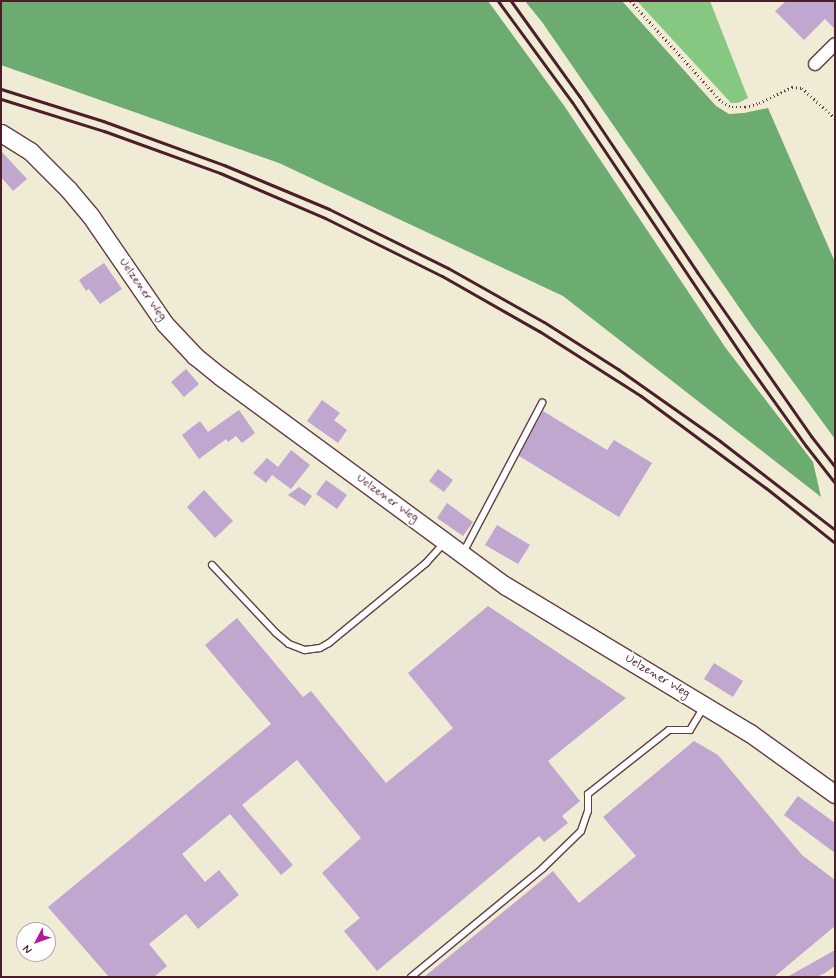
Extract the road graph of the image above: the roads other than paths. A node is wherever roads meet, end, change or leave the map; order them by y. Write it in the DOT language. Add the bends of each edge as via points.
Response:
graph roads {
  1 [pos="835,44"];
  2 [pos="815,64"];
  3 [pos="1,133"];
  4 [pos="542,403"];
  5 [pos="445,542"];
  6 [pos="462,554"];
  7 [pos="212,565"];
  8 [pos="705,706"];
  9 [pos="835,793"];
  10 [pos="411,977"];
  1 -- 2 [label="street"];
  3 -- 5 [label="street, Uelzener Weg" via="30,151 68,189 90,215 164,324 195,356"];
  4 -- 6 [label="lane"];
  5 -- 6 [label="street, Uelzener Weg"];
  5 -- 7 [label="lane" via="426,563 329,642 320,648 305,650 289,644 276,633"];
  6 -- 8 [label="street, Uelzener Weg" via="506,586"];
  8 -- 9 [label="street, Uelzener Weg" via="762,741"];
  8 -- 10 [label="lane" via="690,730 669,730 588,794 588,811 581,831 543,868"];
}
